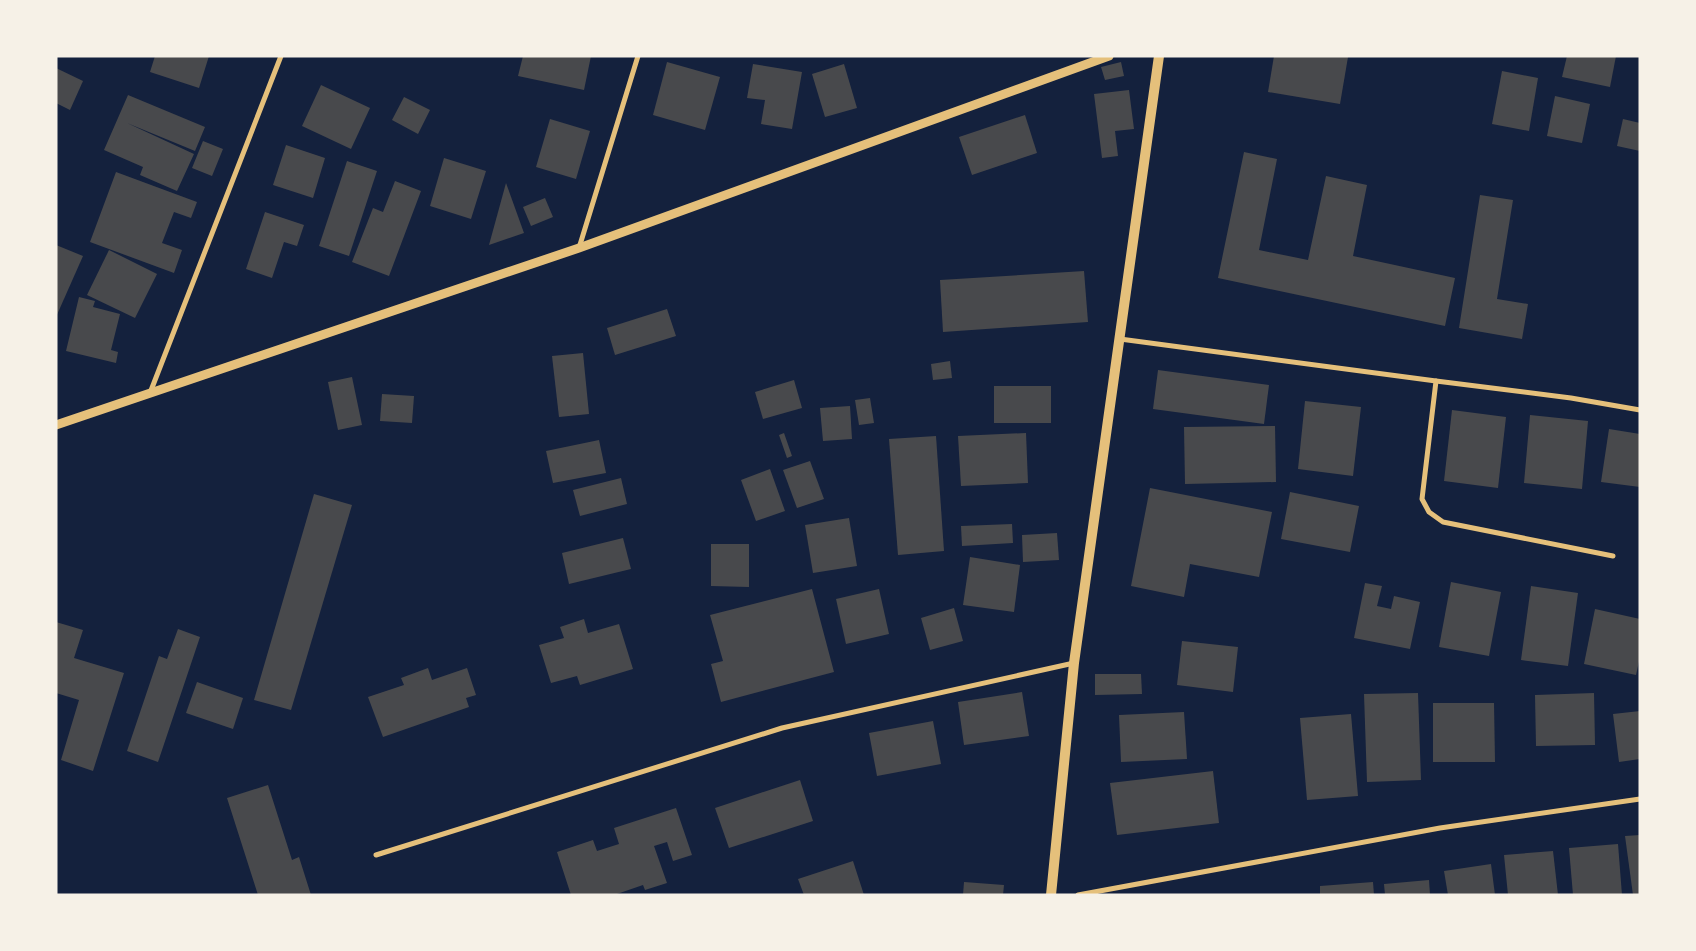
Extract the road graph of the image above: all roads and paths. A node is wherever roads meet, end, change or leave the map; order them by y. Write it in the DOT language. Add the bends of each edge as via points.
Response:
graph roads {
  1 [pos="281,56"];
  2 [pos="638,56"];
  3 [pos="1109,56"];
  4 [pos="1159,56"];
  5 [pos="579,248"];
  6 [pos="1120,339"];
  7 [pos="1436,380"];
  8 [pos="150,393"];
  9 [pos="1640,410"];
  10 [pos="56,425"];
  11 [pos="1613,556"];
  12 [pos="1074,663"];
  13 [pos="1640,799"];
  14 [pos="376,855"];
  15 [pos="1051,895"];
  16 [pos="1078,895"];
  1 -- 8 [label="street"];
  2 -- 5 [label="street"];
  3 -- 5 [label="street"];
  4 -- 6 [label="main road"];
  5 -- 8 [label="street"];
  6 -- 7 [label="street"];
  6 -- 12 [label="main road"];
  7 -- 9 [label="street"];
  7 -- 11 [label="street" via="1422,498 1429,512 1443,522"];
  8 -- 10 [label="street"];
  12 -- 14 [label="street" via="782,728"];
  12 -- 15 [label="main road"];
  13 -- 16 [label="street" via="1440,828"];
}
